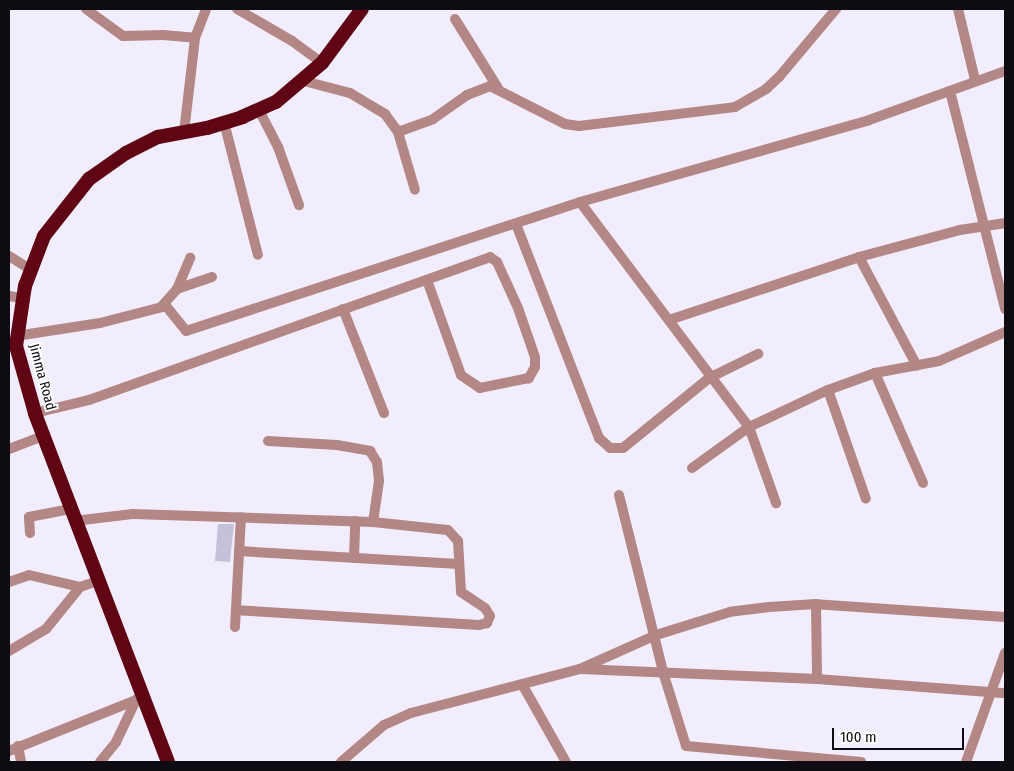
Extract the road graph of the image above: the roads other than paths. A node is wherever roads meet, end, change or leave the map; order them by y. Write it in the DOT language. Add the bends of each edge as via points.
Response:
graph roads {
  1 [pos="86,9"];
  2 [pos="206,9"];
  3 [pos="236,9"];
  4 [pos="836,9"];
  5 [pos="958,9"];
  6 [pos="356,11"];
  7 [pos="455,19"];
  8 [pos="195,38"];
  9 [pos="322,64"];
  10 [pos="1005,71"];
  11 [pos="300,80"];
  12 [pos="975,80"];
  13 [pos="498,88"];
  14 [pos="950,91"];
  15 [pos="259,110"];
  16 [pos="224,122"];
  17 [pos="184,132"];
  18 [pos="398,132"];
  19 [pos="415,190"];
  20 [pos="580,202"];
  21 [pos="299,205"];
  22 [pos="1005,223"];
  23 [pos="516,224"];
  24 [pos="984,226"];
  25 [pos="258,255"];
  26 [pos="9,256"];
  27 [pos="859,257"];
  28 [pos="190,258"];
  29 [pos="31,270"];
  30 [pos="212,276"];
  31 [pos="428,280"];
  32 [pos="176,289"];
  33 [pos="16,297"];
  34 [pos="161,307"];
  35 [pos="1005,309"];
  36 [pos="343,310"];
  37 [pos="669,320"];
  38 [pos="1005,332"];
  39 [pos="14,344"];
  40 [pos="758,354"];
  41 [pos="918,366"];
  42 [pos="875,374"];
  43 [pos="709,378"];
  44 [pos="828,390"];
  45 [pos="35,413"];
  46 [pos="384,413"];
  47 [pos="749,427"];
  48 [pos="43,436"];
  49 [pos="268,441"];
  50 [pos="9,449"];
  51 [pos="692,468"];
  52 [pos="924,483"];
  53 [pos="619,495"];
  54 [pos="866,499"];
  55 [pos="776,503"];
  56 [pos="72,515"];
  57 [pos="242,517"];
  58 [pos="356,521"];
  59 [pos="373,522"];
  60 [pos="30,532"];
  61 [pos="239,551"];
  62 [pos="354,558"];
  63 [pos="459,564"];
  64 [pos="96,581"];
  65 [pos="9,582"];
  66 [pos="80,587"];
  67 [pos="816,604"];
  68 [pos="236,610"];
  69 [pos="1005,617"];
  70 [pos="235,627"];
  71 [pos="656,635"];
  72 [pos="9,651"];
  73 [pos="1005,652"];
  74 [pos="580,670"];
  75 [pos="663,672"];
  76 [pos="818,679"];
  77 [pos="522,684"];
  78 [pos="990,693"];
  79 [pos="1005,693"];
  80 [pos="139,699"];
  81 [pos="13,748"];
  82 [pos="752,751"];
  83 [pos="166,760"];
  84 [pos="21,762"];
  85 [pos="100,762"];
  86 [pos="341,762"];
  87 [pos="566,762"];
  88 [pos="752,762"];
  89 [pos="861,762"];
  90 [pos="966,762"];
  1 -- 8 [label="street" via="123,36"];
  2 -- 8 [label="street"];
  3 -- 9 [label="street" via="292,41"];
  4 -- 13 [label="street" via="779,77 735,107 579,126 565,124"];
  5 -- 12 [label="street"];
  6 -- 9 [label="highway, Jimma Road"];
  7 -- 13 [label="street"];
  8 -- 17 [label="street"];
  9 -- 11 [label="highway, Jimma Road"];
  10 -- 12 [label="street"];
  11 -- 15 [label="highway, Jimma Road" via="276,102"];
  11 -- 18 [label="street" via="350,93 385,114"];
  12 -- 14 [label="street"];
  13 -- 18 [label="street" via="482,87 433,119"];
  14 -- 20 [label="street" via="870,120"];
  14 -- 24 [label="street"];
  15 -- 16 [label="highway, Jimma Road"];
  15 -- 21 [label="street" via="278,147"];
  16 -- 17 [label="highway, Jimma Road"];
  16 -- 25 [label="street"];
  17 -- 29 [label="highway, Jimma Road" via="142,144 88,179 44,236"];
  18 -- 19 [label="street"];
  20 -- 23 [label="street"];
  20 -- 37 [label="street"];
  22 -- 24 [label="street"];
  23 -- 34 [label="street" via="186,331 170,308"];
  23 -- 43 [label="street" via="599,438 610,448 623,448"];
  24 -- 27 [label="street"];
  24 -- 35 [label="street"];
  26 -- 29 [label="street"];
  27 -- 37 [label="street"];
  27 -- 41 [label="street"];
  28 -- 32 [label="street"];
  29 -- 33 [label="highway, Jimma Road"];
  30 -- 32 [label="street"];
  31 -- 31 [label="street" via="494,259 518,308 535,357 530,378 480,388 461,375"];
  31 -- 36 [label="street"];
  32 -- 34 [label="street"];
  33 -- 39 [label="highway, Jimma Road"];
  34 -- 39 [label="street"];
  36 -- 45 [label="street" via="89,400"];
  36 -- 46 [label="street"];
  37 -- 43 [label="street"];
  38 -- 41 [label="street" via="939,361"];
  39 -- 45 [label="highway, Jimma Road"];
  40 -- 43 [label="street"];
  41 -- 42 [label="street"];
  42 -- 44 [label="street"];
  42 -- 52 [label="street"];
  43 -- 47 [label="street"];
  44 -- 47 [label="street"];
  44 -- 54 [label="street"];
  45 -- 48 [label="highway, Jimma Road"];
  47 -- 51 [label="street"];
  47 -- 55 [label="street"];
  48 -- 50 [label="street"];
  48 -- 56 [label="highway, Jimma Road"];
  49 -- 59 [label="street" via="338,445 370,451 377,462 379,481"];
  53 -- 71 [label="street"];
  56 -- 57 [label="street"];
  56 -- 60 [label="street" via="28,517"];
  56 -- 64 [label="highway, Jimma Road"];
  57 -- 58 [label="street"];
  57 -- 61 [label="street"];
  58 -- 59 [label="street"];
  58 -- 62 [label="street"];
  59 -- 63 [label="street" via="452,532 458,541"];
  61 -- 62 [label="street"];
  61 -- 68 [label="street"];
  62 -- 63 [label="street"];
  63 -- 68 [label="street" via="461,592 489,612 487,623"];
  64 -- 66 [label="street"];
  64 -- 80 [label="highway, Jimma Road"];
  65 -- 66 [label="street" via="37,576"];
  66 -- 72 [label="street" via="46,629"];
  67 -- 69 [label="street"];
  67 -- 71 [label="street" via="730,612"];
  67 -- 76 [label="street"];
  68 -- 70 [label="street"];
  71 -- 74 [label="street"];
  71 -- 75 [label="street"];
  73 -- 78 [label="street"];
  74 -- 75 [label="street"];
  74 -- 77 [label="street"];
  75 -- 76 [label="street"];
  75 -- 82 [label="street" via="686,746"];
  76 -- 78 [label="street"];
  77 -- 86 [label="street" via="411,713 384,725"];
  77 -- 87 [label="street"];
  78 -- 79 [label="street"];
  78 -- 90 [label="street"];
  80 -- 81 [label="street"];
  80 -- 83 [label="highway, Jimma Road"];
  80 -- 85 [label="street" via="116,742"];
  81 -- 84 [label="street"];
  82 -- 88 [label="street"];
  82 -- 89 [label="street"];
}
